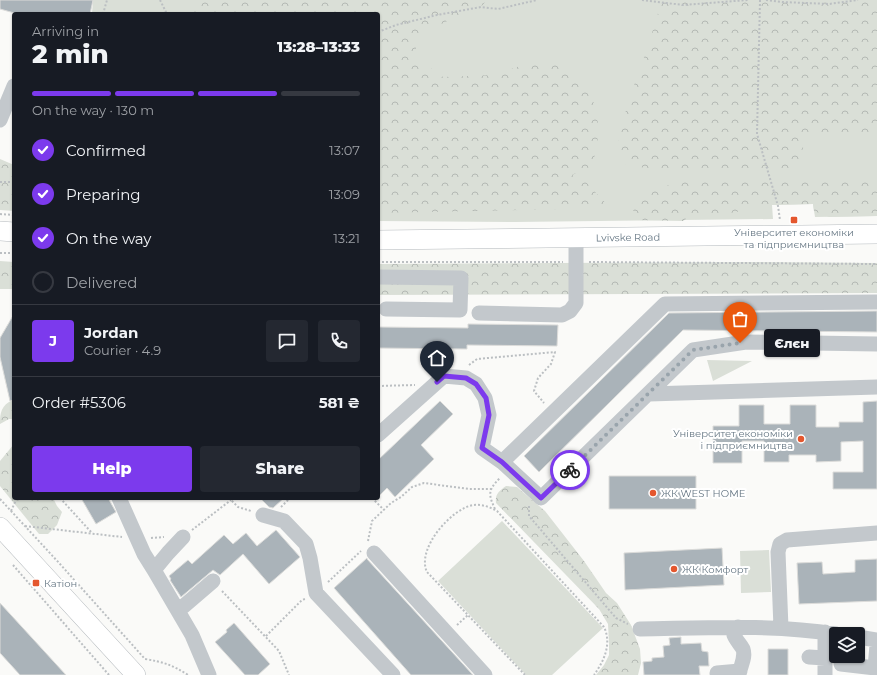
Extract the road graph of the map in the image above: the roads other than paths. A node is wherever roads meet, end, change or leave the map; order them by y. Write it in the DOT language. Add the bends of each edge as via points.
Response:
graph roads {
  1 [pos="12,91"];
  2 [pos="0,120"];
  3 [pos="0,231"];
  4 [pos="12,232"];
  5 [pos="877,234"];
  6 [pos="576,238"];
  7 [pos="380,240"];
  8 [pos="380,277"];
  9 [pos="877,302"];
  10 [pos="386,309"];
  11 [pos="479,313"];
  12 [pos="877,344"];
  13 [pos="877,387"];
  14 [pos="649,394"];
  15 [pos="380,433"];
  16 [pos="506,466"];
  17 [pos="120,500"];
  18 [pos="263,515"];
  19 [pos="0,527"];
  20 [pos="877,533"];
  21 [pos="183,537"];
  22 [pos="371,549"];
  23 [pos="154,570"];
  24 [pos="213,581"];
  25 [pos="178,611"];
  26 [pos="738,627"];
  27 [pos="781,628"];
  28 [pos="640,629"];
  29 [pos="829,633"];
  30 [pos="865,638"];
  31 [pos="877,640"];
  32 [pos="829,641"];
  33 [pos="877,645"];
  34 [pos="809,657"];
  35 [pos="825,658"];
  36 [pos="841,664"];
  37 [pos="717,673"];
  38 [pos="740,673"];
  39 [pos="135,675"];
  40 [pos="209,675"];
  41 [pos="393,675"];
  42 [pos="485,675"];
  43 [pos="825,675"];
  1 -- 2 [label="street"];
  3 -- 4 [label="main road"];
  5 -- 6 [label="main road, Lvivske Road"];
  6 -- 7 [label="main road, Lvivske Road"];
  6 -- 11 [label="street" via="576,303 570,311 562,315"];
  8 -- 10 [label="street" via="461,278 460,310"];
  9 -- 16 [label="street" via="664,304"];
  12 -- 14 [label="street" via="746,342 693,350"];
  13 -- 14 [label="street"];
  14 -- 16 [label="street" via="541,498"];
  15 -- 16 [label="street" via="444,376 466,378 476,384 486,398 489,415 482,448"];
  17 -- 23 [label="street"];
  18 -- 41 [label="street" via="284,521 306,544 316,593"];
  19 -- 39 [label="main road"];
  20 -- 27 [label="street" via="787,540 780,544 778,552"];
  21 -- 23 [label="street"];
  22 -- 42 [label="street"];
  23 -- 25 [label="street"];
  24 -- 25 [label="street"];
  25 -- 40 [label="street" via="192,635"];
  26 -- 27 [label="street"];
  26 -- 28 [label="street"];
  26 -- 38 [label="street" via="734,635 744,657"];
  27 -- 29 [label="street"];
  30 -- 31 [label="street"];
  32 -- 35 [label="street"];
  33 -- 36 [label="street" via="875,668"];
  34 -- 35 [label="street"];
  35 -- 43 [label="street"];
  37 -- 38 [label="street"];
}
